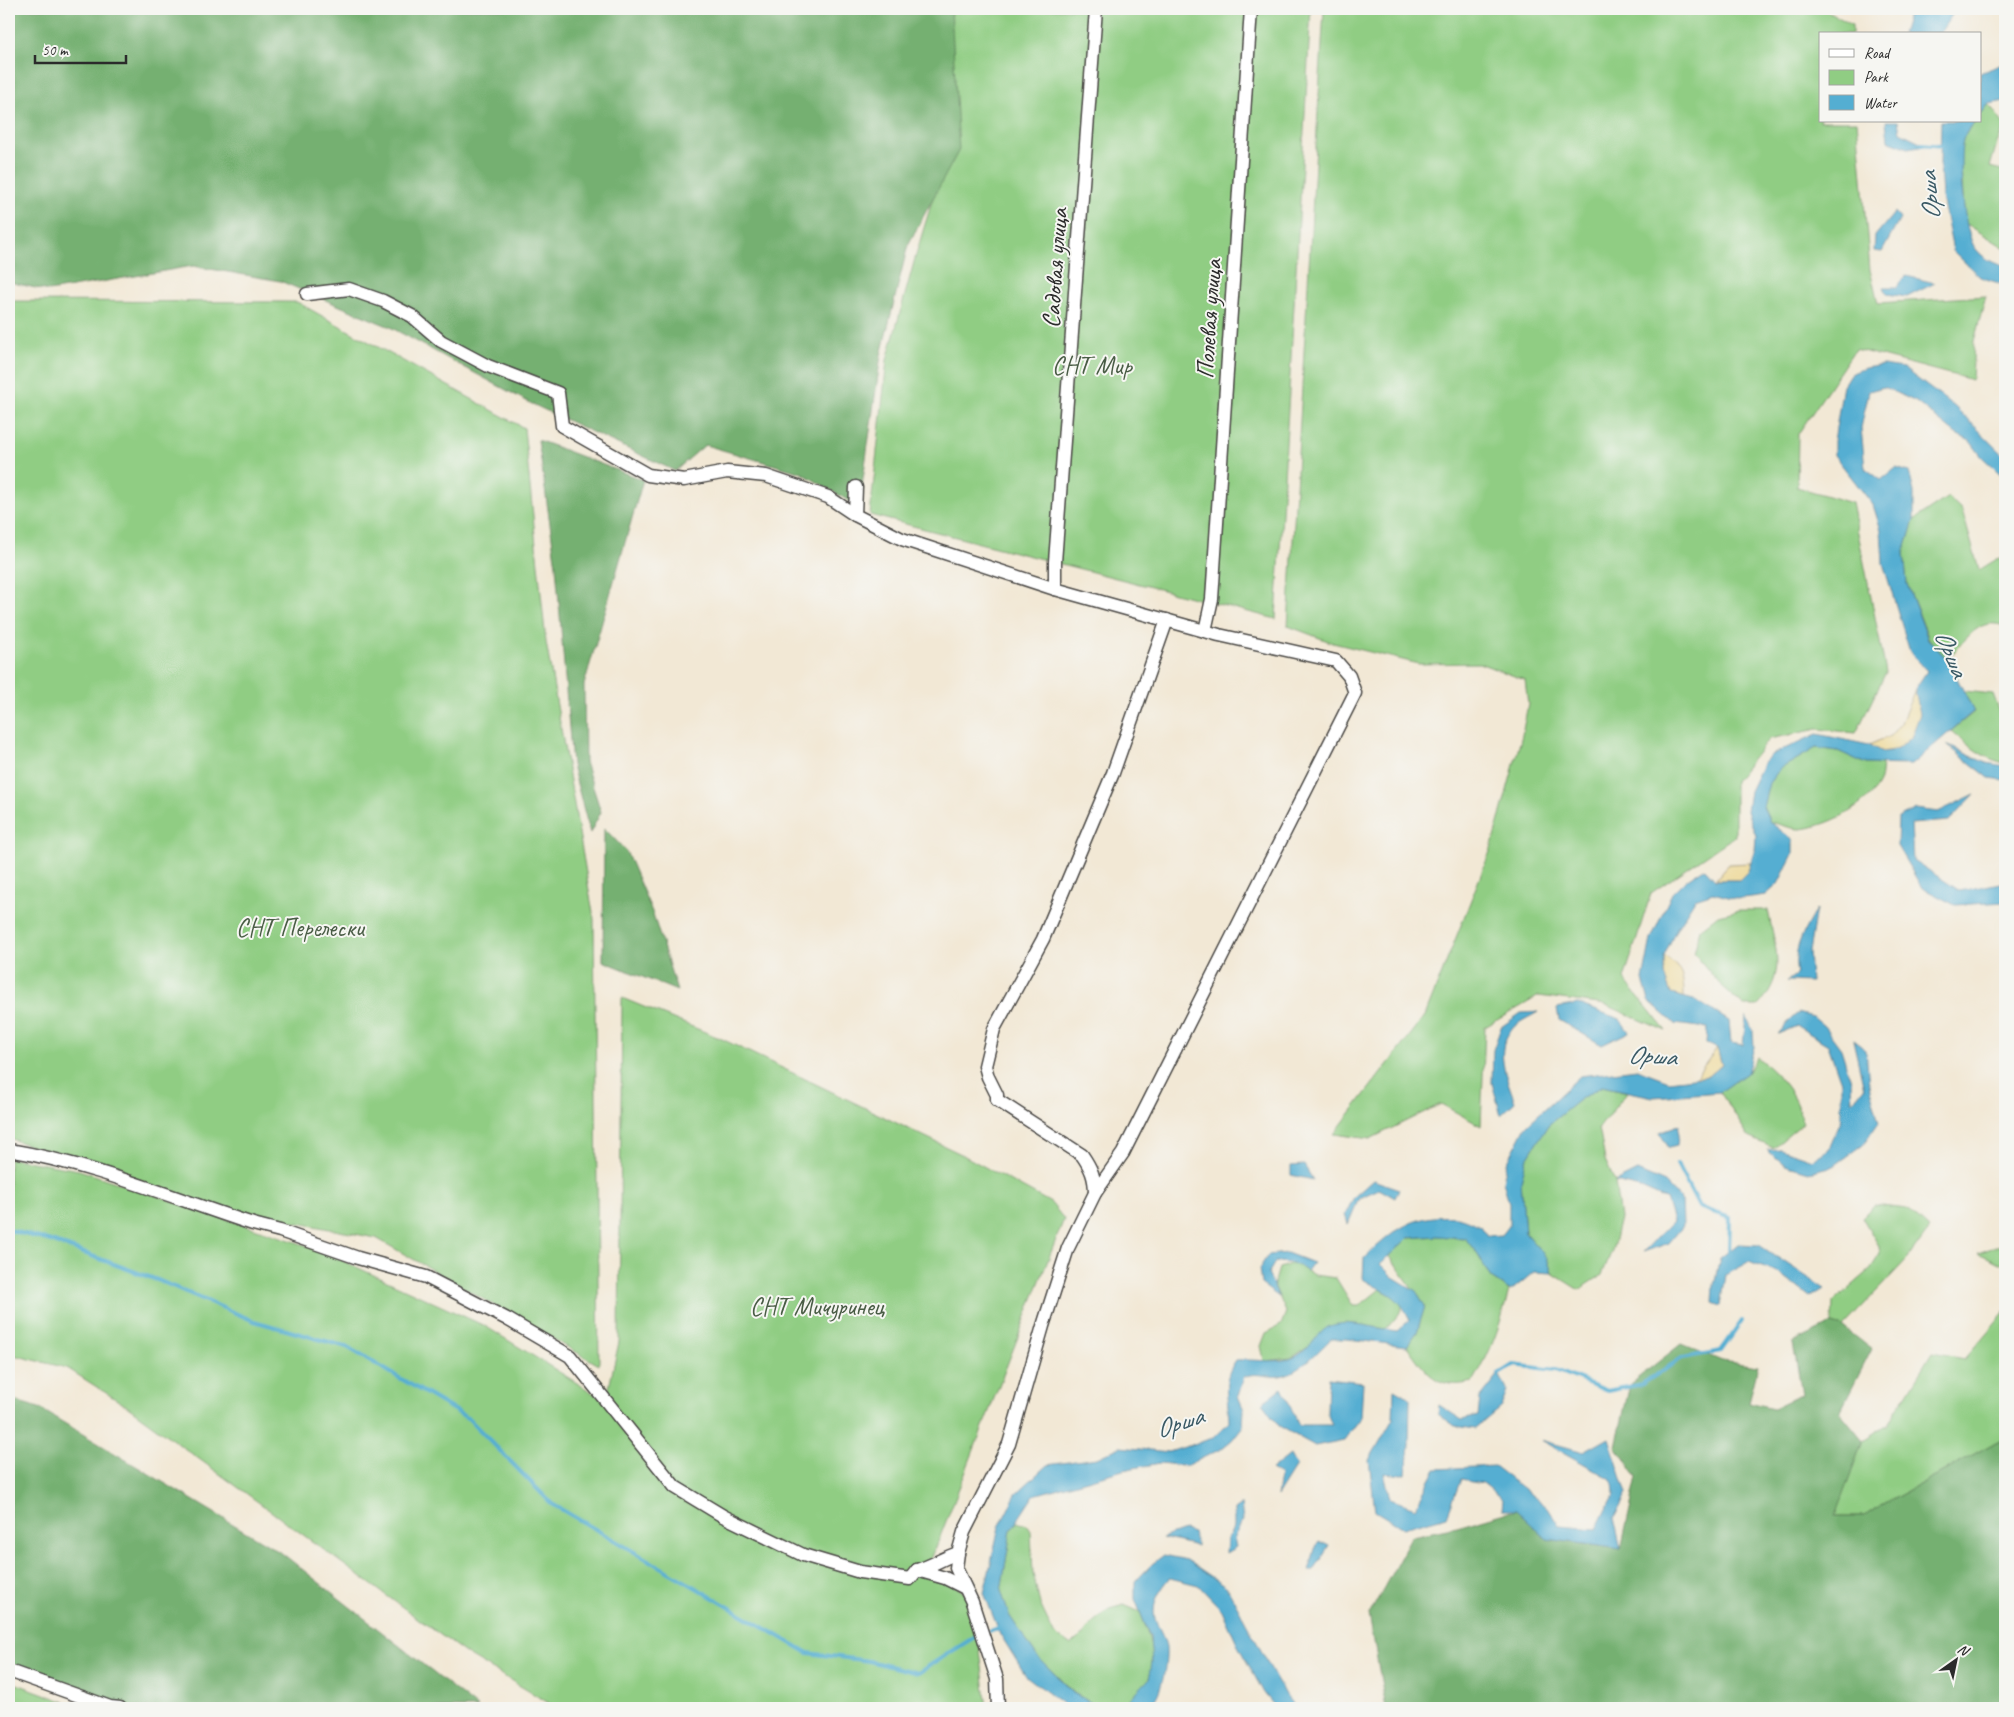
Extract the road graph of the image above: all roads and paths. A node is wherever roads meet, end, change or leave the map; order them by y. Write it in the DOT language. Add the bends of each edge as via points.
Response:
graph roads {
  1 [pos="1096,9"];
  2 [pos="1251,9"];
  3 [pos="307,294"];
  4 [pos="856,486"];
  5 [pos="855,515"];
  6 [pos="1055,589"];
  7 [pos="1167,620"];
  8 [pos="1205,631"];
  9 [pos="9,1150"];
  10 [pos="1095,1193"];
  11 [pos="958,1553"];
  12 [pos="917,1570"];
  13 [pos="963,1587"];
  14 [pos="9,1671"];
  15 [pos="120,1708"];
  16 [pos="998,1708"];
  1 -- 6 [label="street, Садовая улица"];
  2 -- 8 [label="street, Полевая улица" via="1212,599"];
  3 -- 5 [label="street" via="349,289 383,301 412,316 441,341 488,366 558,393 562,426 648,475 684,480 727,472 766,476 828,497"];
  4 -- 5 [label="street"];
  5 -- 6 [label="street" via="902,539"];
  6 -- 7 [label="street"];
  7 -- 8 [label="street"];
  7 -- 10 [label="street" via="1113,773 1043,939 994,1029 985,1066 997,1100 1082,1156 1092,1169"];
  8 -- 10 [label="street" via="1336,662 1349,676 1355,693 1123,1153"];
  9 -- 12 [label="street" via="84,1168 358,1258 426,1277 570,1356 675,1487 723,1516 804,1554 860,1572 910,1580"];
  10 -- 11 [label="street" via="1068,1248 1008,1444 964,1532"];
  11 -- 12 [label="street"];
  11 -- 13 [label="street" via="956,1568"];
  12 -- 13 [label="street"];
  13 -- 16 [label="street" via="972,1602 997,1678"];
  14 -- 15 [label="street"];
}
